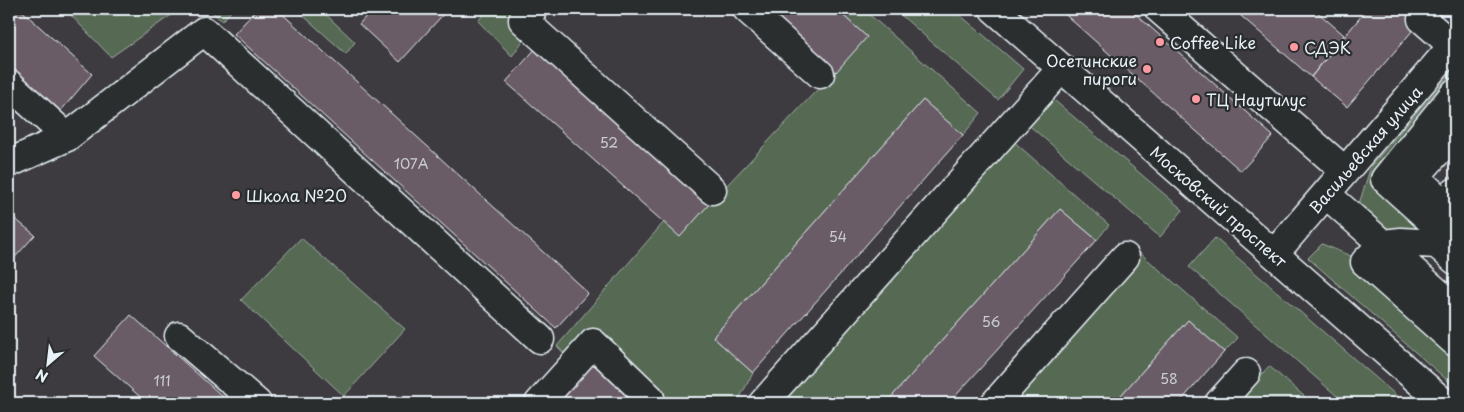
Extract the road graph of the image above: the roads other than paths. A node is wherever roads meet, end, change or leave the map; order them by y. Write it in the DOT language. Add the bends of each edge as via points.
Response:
graph roads {
  1 [pos="533,9"];
  2 [pos="747,9"];
  3 [pos="994,9"];
  4 [pos="1159,9"];
  5 [pos="1422,20"];
  6 [pos="1454,44"];
  7 [pos="1062,68"];
  8 [pos="820,74"];
  9 [pos="9,84"];
  10 [pos="1455,93"];
  11 [pos="1455,132"];
  12 [pos="67,137"];
  13 [pos="9,163"];
  14 [pos="1345,171"];
  15 [pos="712,190"];
  16 [pos="1455,192"];
  17 [pos="1326,194"];
  18 [pos="1455,221"];
  19 [pos="1383,244"];
  20 [pos="1274,254"];
  21 [pos="1125,257"];
  22 [pos="1455,260"];
  23 [pos="1455,308"];
  24 [pos="179,336"];
  25 [pos="540,339"];
  26 [pos="1455,342"];
  27 [pos="1246,373"];
  28 [pos="257,403"];
  29 [pos="539,403"];
  30 [pos="645,403"];
  31 [pos="763,403"];
  32 [pos="995,403"];
  33 [pos="1219,403"];
  34 [pos="1444,403"];
  1 -- 15 [label="street" via="522,20"];
  2 -- 8 [label="street"];
  3 -- 7 [label="street, Московский проспект"];
  4 -- 14 [label="street"];
  5 -- 6 [label="street"];
  6 -- 14 [label="street, Васильевская улица"];
  7 -- 20 [label="street, Московский проспект"];
  7 -- 31 [label="street"];
  9 -- 12 [label="street"];
  10 -- 18 [label="street" via="1385,178 1445,233"];
  11 -- 16 [label="street" via="1415,177 1444,204"];
  12 -- 13 [label="street"];
  12 -- 25 [label="street" via="204,31"];
  14 -- 17 [label="street, Васильевская улица"];
  17 -- 19 [label="street"];
  17 -- 20 [label="street, Васильевская улица"];
  19 -- 22 [label="street" via="1437,244"];
  19 -- 23 [label="street"];
  19 -- 26 [label="street" via="1365,262"];
  20 -- 34 [label="street, Московский проспект"];
  21 -- 32 [label="street"];
  24 -- 28 [label="street"];
  27 -- 33 [label="street"];
  29 -- 30 [label="street" via="593,343 650,398"];
}
